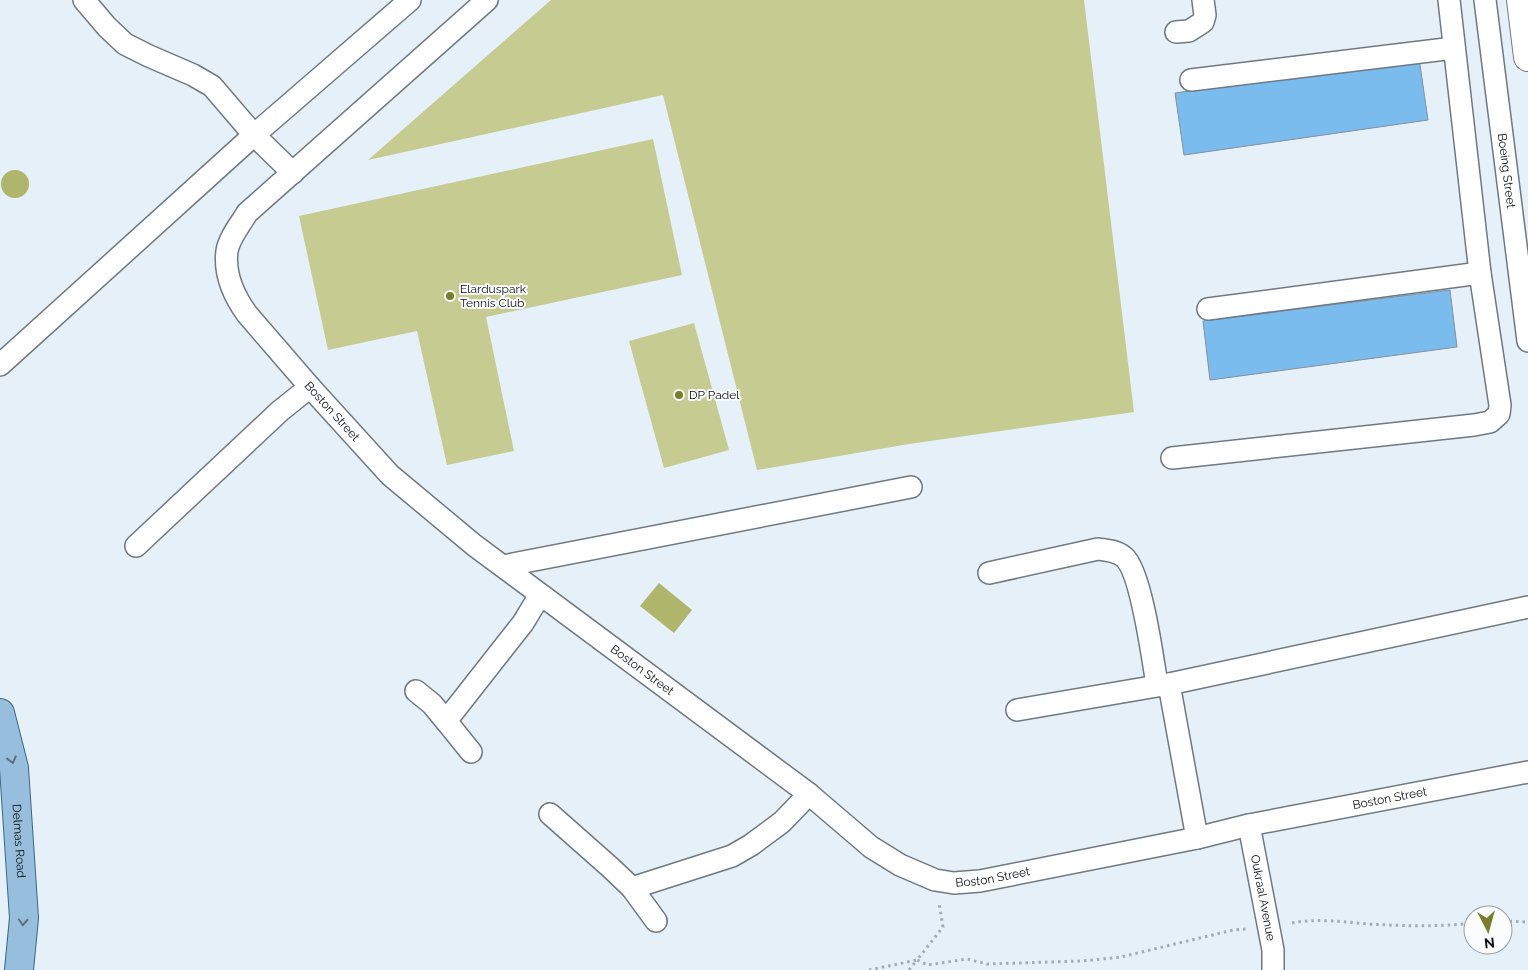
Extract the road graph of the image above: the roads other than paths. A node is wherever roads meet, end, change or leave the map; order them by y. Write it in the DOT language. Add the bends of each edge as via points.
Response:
graph roads {
  1 [pos="84,0"];
  2 [pos="410,0"];
  3 [pos="487,0"];
  4 [pos="1203,0"];
  5 [pos="1449,0"];
  6 [pos="1485,0"];
  7 [pos="1521,0"];
  8 [pos="1176,32"];
  9 [pos="1454,48"];
  10 [pos="1528,57"];
  11 [pos="1191,80"];
  12 [pos="254,135"];
  13 [pos="293,174"];
  14 [pos="1480,273"];
  15 [pos="1208,308"];
  16 [pos="1528,341"];
  17 [pos="0,365"];
  18 [pos="310,387"];
  19 [pos="1172,458"];
  20 [pos="911,487"];
  21 [pos="136,546"];
  22 [pos="503,566"];
  23 [pos="989,573"];
  24 [pos="540,595"];
  25 [pos="1528,607"];
  26 [pos="1163,684"];
  27 [pos="416,691"];
  28 [pos="1018,710"];
  29 [pos="0,713"];
  30 [pos="446,722"];
  31 [pos="471,752"];
  32 [pos="1528,772"];
  33 [pos="809,794"];
  34 [pos="550,814"];
  35 [pos="1249,826"];
  36 [pos="1197,838"];
  37 [pos="632,888"];
  38 [pos="656,921"];
  39 [pos="19,970"];
  40 [pos="1273,970"];
  1 -- 12 [label="street" via="125,44 212,86"];
  2 -- 12 [label="street"];
  3 -- 13 [label="street, Boston Street"];
  4 -- 8 [label="street" via="1205,15 1202,22 1189,31"];
  5 -- 9 [label="street"];
  6 -- 16 [label="street, Boeing Street"];
  7 -- 10 [label="main road"];
  9 -- 11 [label="street"];
  9 -- 14 [label="street"];
  12 -- 13 [label="street"];
  12 -- 17 [label="street"];
  13 -- 18 [label="street, Boston Street" via="247,213 227,250 227,268 239,303"];
  14 -- 15 [label="street"];
  14 -- 19 [label="street" via="1500,404 1499,414 1490,422"];
  18 -- 21 [label="street" via="280,411"];
  18 -- 22 [label="street, Boston Street" via="390,475"];
  20 -- 22 [label="street"];
  22 -- 24 [label="street, Boston Street"];
  23 -- 26 [label="street" via="1098,549 1114,551 1125,558 1135,574"];
  24 -- 30 [label="street" via="523,623"];
  24 -- 33 [label="street, Boston Street"];
  25 -- 26 [label="street"];
  26 -- 28 [label="street"];
  26 -- 36 [label="street"];
  27 -- 30 [label="street"];
  29 -- 39 [label="main road, Delmas Road, one-way" via="14,768 24,918"];
  30 -- 31 [label="street"];
  32 -- 35 [label="street, Boston Street"];
  33 -- 36 [label="street, Boston Street" via="871,847 900,866 935,880 954,883 980,881"];
  33 -- 37 [label="street" via="782,822 732,856"];
  34 -- 37 [label="street"];
  35 -- 36 [label="street, Boston Street"];
  35 -- 40 [label="street, Oukraal Avenue" via="1273,950"];
  37 -- 38 [label="street"];
}
